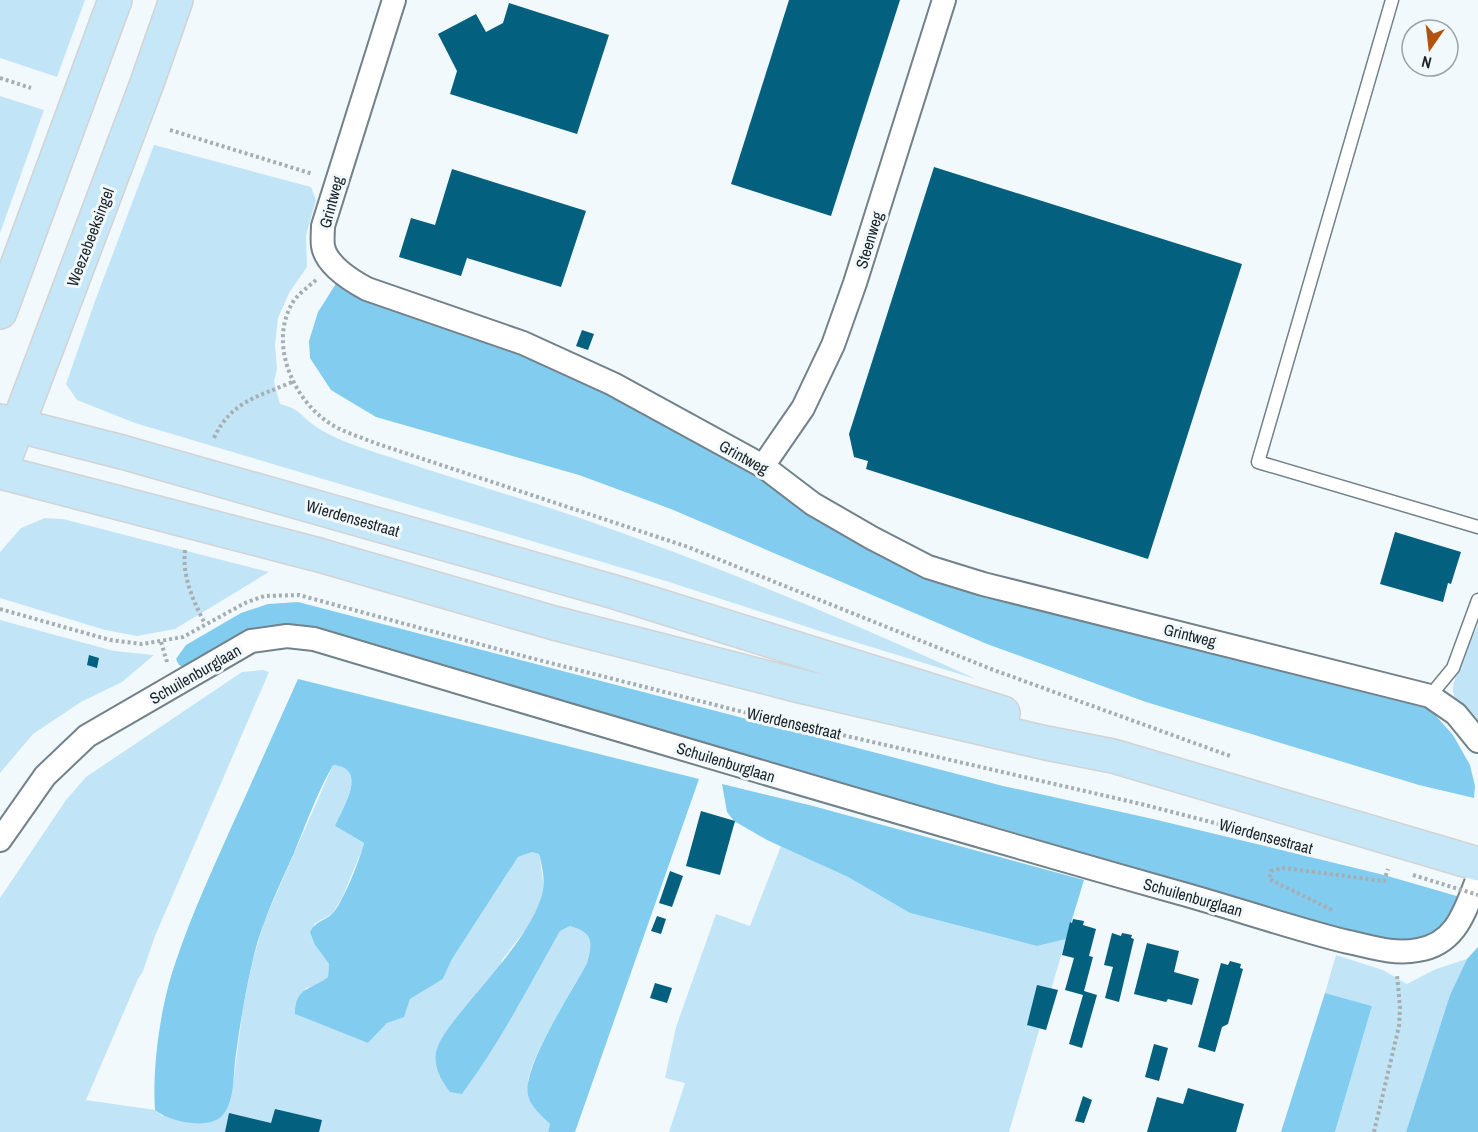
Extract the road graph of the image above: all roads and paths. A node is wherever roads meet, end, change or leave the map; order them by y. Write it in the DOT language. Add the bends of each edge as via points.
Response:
graph roads {
  1 [pos="115,0"];
  2 [pos="176,0"];
  3 [pos="394,0"];
  4 [pos="944,0"];
  5 [pos="1392,0"];
  6 [pos="0,78"];
  7 [pos="31,88"];
  8 [pos="170,130"];
  9 [pos="337,181"];
  10 [pos="333,264"];
  11 [pos="0,312"];
  12 [pos="292,382"];
  13 [pos="9,424"];
  14 [pos="214,438"];
  15 [pos="763,466"];
  16 [pos="0,472"];
  17 [pos="1478,526"];
  18 [pos="185,546"];
  19 [pos="1478,600"];
  20 [pos="0,609"];
  21 [pos="205,624"];
  22 [pos="1430,696"];
  23 [pos="1478,741"];
  24 [pos="1113,756"];
  25 [pos="1230,756"];
  26 [pos="0,840"];
  27 [pos="1298,845"];
  28 [pos="1418,862"];
  29 [pos="1478,864"];
  30 [pos="1388,868"];
  31 [pos="1478,878"];
  32 [pos="1478,895"];
  33 [pos="1334,911"];
  34 [pos="1394,952"];
  35 [pos="1374,1132"];
  1 -- 11 [label="main road"];
  2 -- 13 [label="main road, Weezebeeksingel" via="143,94"];
  3 -- 9 [label="street, Grintweg"];
  4 -- 15 [label="street, Steenweg" via="833,345 803,408"];
  5 -- 17 [label="lane" via="1258,462"];
  6 -- 7 [label="path"];
  8 -- 9 [label="path"];
  9 -- 10 [label="street, Grintweg" via="322,226 323,248"];
  10 -- 12 [label="path" via="294,300 288,312 284,324 285,356"];
  10 -- 15 [label="street, Grintweg" via="347,279 367,289 523,343 613,384"];
  12 -- 14 [label="path" via="232,411 221,422"];
  12 -- 25 [label="path" via="304,402 326,421 349,433 688,547 991,669"];
  13 -- 16 [label="main road, Weezebeeksingel"];
  13 -- 24 [label="main road, Wierdensestraat" via="122,452 618,593 1051,728"];
  15 -- 22 [label="street, Grintweg" via="813,504 928,567 982,584"];
  16 -- 24 [label="main road, Wierdensestraat" via="800,686"];
  18 -- 21 [label="path" via="185,576"];
  19 -- 22 [label="lane" via="1453,668"];
  20 -- 21 [label="path, Wierdensestraat" via="110,640 142,644 183,637"];
  21 -- 27 [label="path, Wierdensestraat" via="264,596 316,598 736,710 1141,804"];
  22 -- 23 [label="street" via="1456,714"];
  24 -- 28 [label="main road, Wierdensestraat"];
  26 -- 34 [label="street, Schuilenburglaan" via="45,776 87,736 251,641 287,636 314,639 871,805 1313,933"];
  28 -- 29 [label="main road, Wierdensestraat"];
  28 -- 32 [label="path, bridge"];
  30 -- 33 [label="path" via="1384,881 1283,868 1271,871 1269,879"];
  31 -- 34 [label="street, Schuilenburglaan" via="1456,928 1436,946"];
  34 -- 35 [label="path" via="1399,1026"];
}
